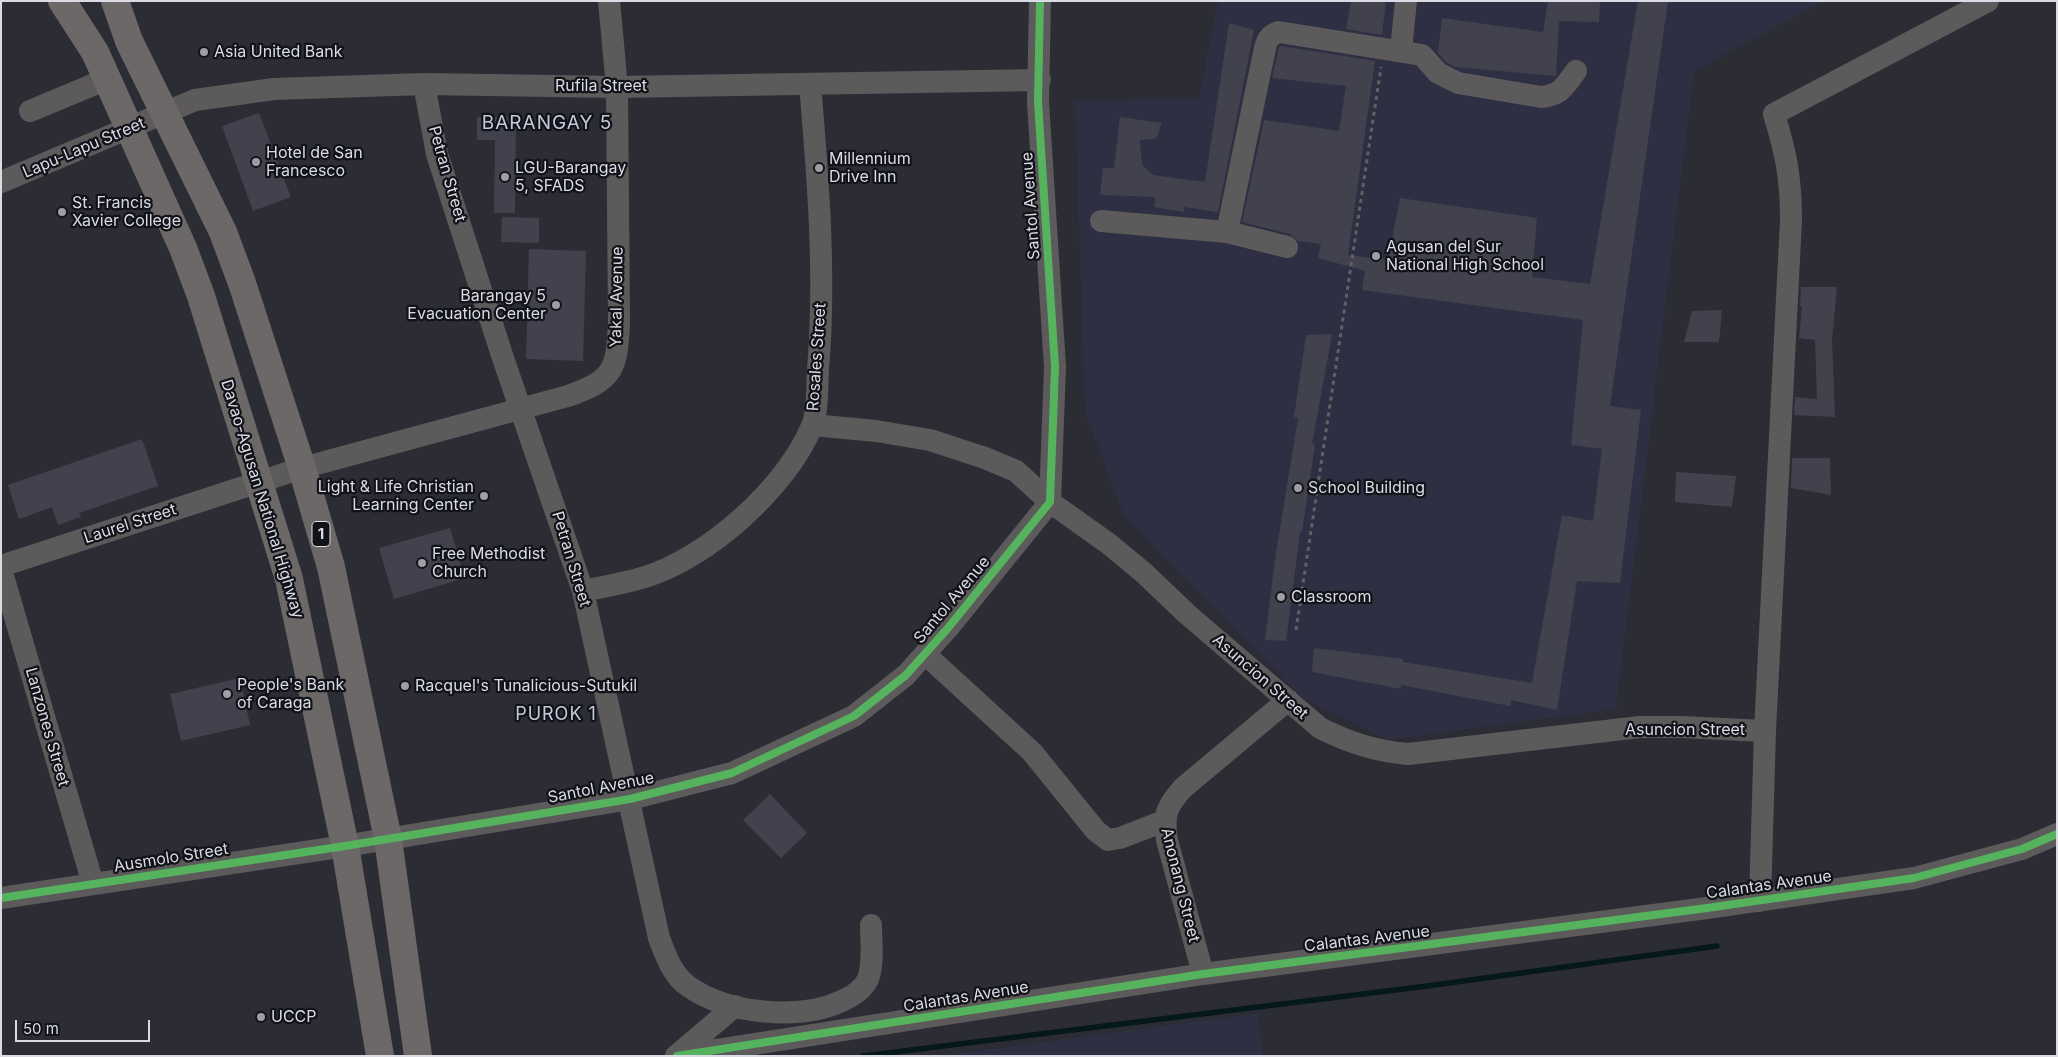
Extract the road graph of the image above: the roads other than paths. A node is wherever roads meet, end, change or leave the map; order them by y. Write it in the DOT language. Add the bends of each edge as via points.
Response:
graph roads {
  1 [pos="62,1"];
  2 [pos="115,1"];
  3 [pos="609,1"];
  4 [pos="1040,1"];
  5 [pos="1406,1"];
  6 [pos="1988,1"];
  7 [pos="1393,50"];
  8 [pos="1576,71"];
  9 [pos="107,79"];
  10 [pos="1040,80"];
  11 [pos="424,84"];
  12 [pos="810,84"];
  13 [pos="617,87"];
  14 [pos="30,111"];
  15 [pos="166,114"];
  16 [pos="130,129"];
  17 [pos="1,182"];
  18 [pos="1101,221"];
  19 [pos="1227,232"];
  20 [pos="1287,247"];
  21 [pos="521,408"];
  22 [pos="813,425"];
  23 [pos="302,468"];
  24 [pos="258,482"];
  25 [pos="1050,502"];
  26 [pos="1,568"];
  27 [pos="583,592"];
  28 [pos="925,654"];
  29 [pos="1288,700"];
  30 [pos="1765,731"];
  31 [pos="630,799"];
  32 [pos="1164,821"];
  33 [pos="2057,834"];
  34 [pos="388,839"];
  35 [pos="345,846"];
  36 [pos="93,884"];
  37 [pos="1,898"];
  38 [pos="1760,901"];
  39 [pos="871,926"];
  40 [pos="1203,974"];
  41 [pos="406,980"];
  42 [pos="368,987"];
  43 [pos="735,1006"];
  44 [pos="380,1056"];
  45 [pos="418,1056"];
  46 [pos="677,1056"];
  1 -- 9 [label="highway, Davao-Agusan National Highway" via="95,52"];
  2 -- 15 [label="highway, 1" via="129,42"];
  3 -- 13 [label="street, Yakal Avenue"];
  4 -- 10 [label="street, Santol Avenue"];
  5 -- 7 [label="street"];
  6 -- 30 [label="street" via="1774,114 1791,183 1791,220"];
  7 -- 8 [label="street" via="1422,55 1438,73 1458,83 1540,97 1553,96 1562,90"];
  7 -- 19 [label="street" via="1279,32 1272,34 1267,40"];
  9 -- 14 [label="street"];
  9 -- 16 [label="highway, Davao-Agusan National Highway"];
  10 -- 12 [label="street, Rufila Street"];
  10 -- 25 [label="street, Santol Avenue" via="1038,102 1055,367"];
  11 -- 13 [label="street, Rufila Street"];
  11 -- 15 [label="street, Rufila Street" via="274,89 196,100"];
  11 -- 21 [label="street, Petran Street" via="438,154"];
  12 -- 13 [label="street, Rufila Street"];
  12 -- 22 [label="street, Rosales Street" via="821,210 821,333"];
  13 -- 21 [label="street, Yakal Avenue" via="618,353 609,375 590,388"];
  15 -- 16 [label="street, Lapu-Lapu Street"];
  15 -- 23 [label="highway, 1" via="223,232"];
  16 -- 17 [label="street, Lapu-Lapu Street"];
  16 -- 24 [label="highway, Davao-Agusan National Highway" via="202,296"];
  18 -- 19 [label="street"];
  19 -- 20 [label="street"];
  21 -- 23 [label="street, Yakal Avenue"];
  21 -- 27 [label="street, Petran Street"];
  22 -- 25 [label="street, Asuncion Street" via="930,440 1016,471"];
  22 -- 27 [label="street, Rosales Street" via="762,501 728,530 692,556 646,577"];
  23 -- 24 [label="street, Yakal Avenue"];
  23 -- 34 [label="highway, 1" via="335,585"];
  24 -- 26 [label="street, Laurel Street"];
  24 -- 35 [label="highway, Davao-Agusan National Highway" via="289,578"];
  25 -- 28 [label="street, Santol Avenue"];
  25 -- 29 [label="street, Asuncion Street" via="1144,573"];
  26 -- 36 [label="street, Lanzones Street"];
  27 -- 31 [label="street, Petran Street"];
  28 -- 31 [label="street, Santol Avenue" via="906,675 854,716 732,773"];
  28 -- 32 [label="street" via="1032,752 1096,831 1108,840"];
  29 -- 30 [label="street, Asuncion Street" via="1320,728 1346,740 1379,751 1408,754 1640,727"];
  29 -- 32 [label="street, Anonang Street" via="1183,788 1169,804"];
  30 -- 38 [label="street"];
  31 -- 34 [label="street, Santol Avenue"];
  31 -- 43 [label="street, Petran Street" via="659,938 670,966 686,985 707,998"];
  32 -- 40 [label="street, Anonang Street"];
  33 -- 38 [label="street, Calantas Avenue" via="2013,851 1914,878"];
  34 -- 35 [label="street, Santol Avenue"];
  34 -- 41 [label="highway, 1"];
  35 -- 36 [label="street, Ausmolo Street"];
  35 -- 42 [label="highway, Davao-Agusan National Highway"];
  36 -- 37 [label="street, Ausmolo Street"];
  38 -- 40 [label="street, Calantas Avenue"];
  39 -- 43 [label="street, Petran Street" via="868,979 853,996 834,1005 794,1012"];
  40 -- 46 [label="street, Calantas Avenue"];
  41 -- 42 [label="highway"];
  41 -- 45 [label="highway, 1"];
  42 -- 44 [label="highway, Davao-Agusan National Highway"];
  43 -- 46 [label="street"];
}
